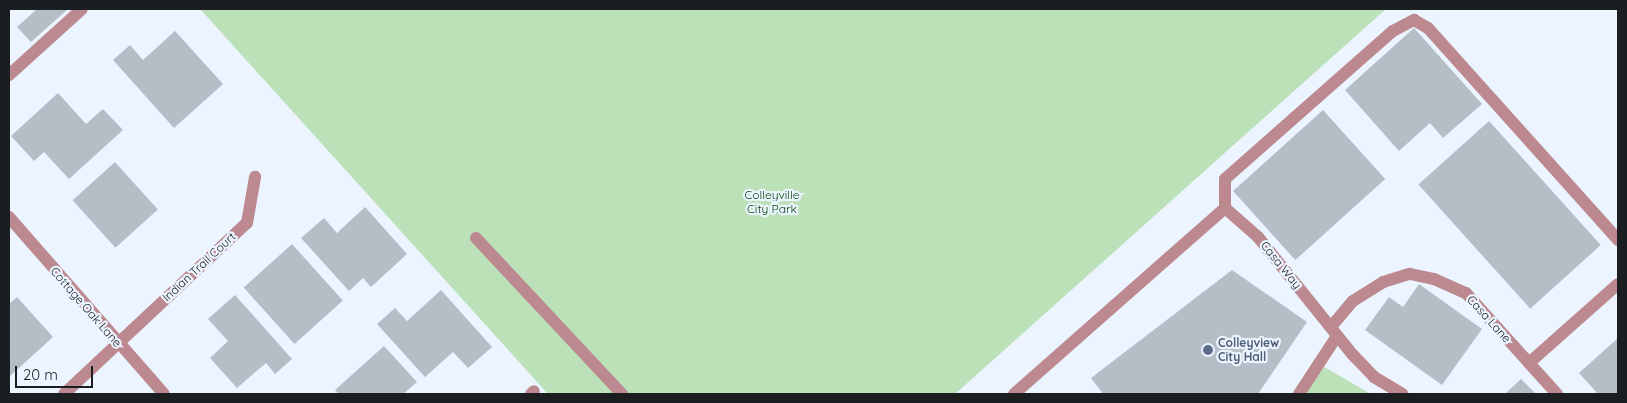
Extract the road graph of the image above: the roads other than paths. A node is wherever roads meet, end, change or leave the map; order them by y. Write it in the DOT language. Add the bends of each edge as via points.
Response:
graph roads {
  1 [pos="82,9"];
  2 [pos="9,75"];
  3 [pos="255,177"];
  4 [pos="1225,208"];
  5 [pos="9,218"];
  6 [pos="476,238"];
  7 [pos="1618,240"];
  8 [pos="1618,284"];
  9 [pos="1334,331"];
  10 [pos="117,343"];
  11 [pos="1529,363"];
  12 [pos="64,394"];
  13 [pos="164,394"];
  14 [pos="622,394"];
  15 [pos="1014,394"];
  16 [pos="1299,394"];
  17 [pos="1402,394"];
  18 [pos="1557,394"];
  1 -- 2 [label="street"];
  3 -- 10 [label="street, Indian Trail Court" via="247,223"];
  4 -- 7 [label="street" via="1225,179 1393,31 1414,20 1428,28"];
  4 -- 9 [label="street, Casa Way" via="1258,237"];
  4 -- 15 [label="street"];
  5 -- 10 [label="street, Cottage Oak Lane"];
  6 -- 14 [label="street"];
  8 -- 11 [label="street"];
  9 -- 11 [label="street, Casa Lane" via="1353,301 1383,282 1410,274 1434,279 1466,293"];
  9 -- 16 [label="street, Casa Lane"];
  9 -- 17 [label="street, Casa Way" via="1374,376"];
  10 -- 12 [label="street, Indian Trail Court"];
  10 -- 13 [label="street, Cottage Oak Lane"];
  11 -- 18 [label="street, Casa Lane"];
}
